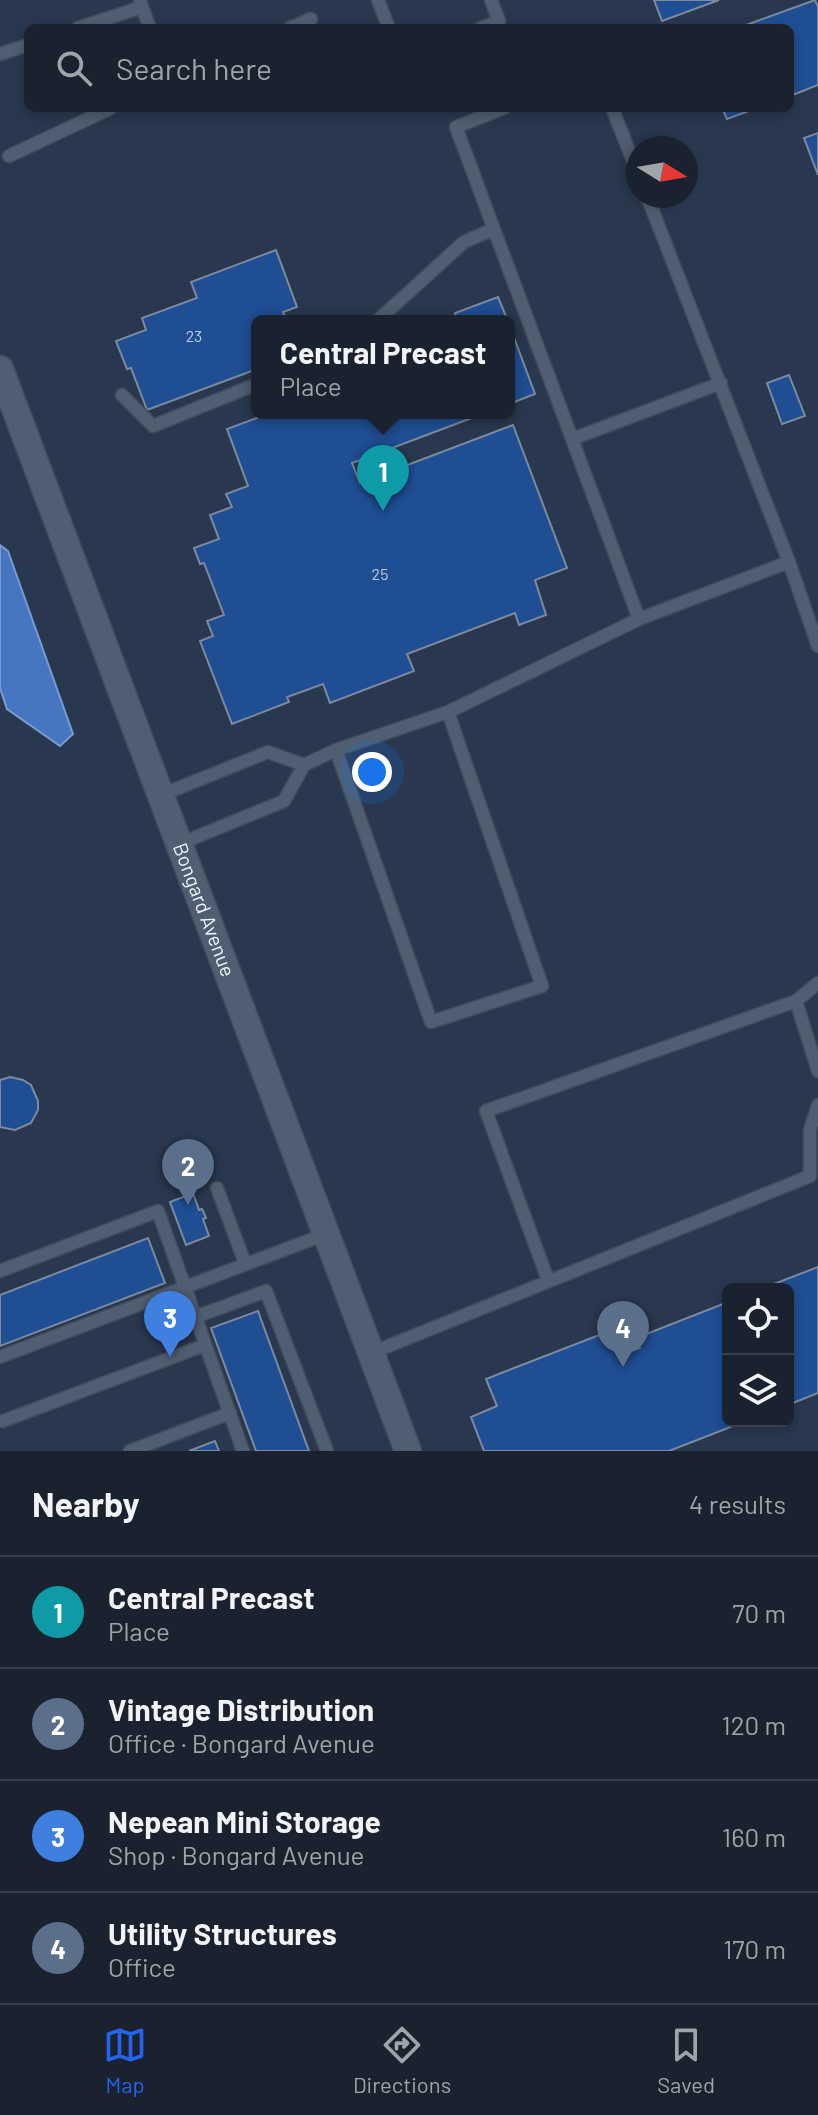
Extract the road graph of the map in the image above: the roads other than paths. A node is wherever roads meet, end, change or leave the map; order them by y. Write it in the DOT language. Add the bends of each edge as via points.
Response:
graph roads {
  1 [pos="378,0"];
  2 [pos="491,0"];
  3 [pos="141,3"];
  4 [pos="311,19"];
  5 [pos="88,24"];
  6 [pos="149,24"];
  7 [pos="299,24"];
  8 [pos="387,24"];
  9 [pos="491,24"];
  10 [pos="24,46"];
  11 [pos="0,54"];
  12 [pos="102,112"];
  13 [pos="494,112"];
  14 [pos="614,112"];
  15 [pos="626,143"];
  16 [pos="9,156"];
  17 [pos="652,208"];
  18 [pos="494,229"];
  19 [pos="384,315"];
  20 [pos="0,369"];
  21 [pos="721,383"];
  22 [pos="251,386"];
  23 [pos="122,395"];
  24 [pos="572,439"];
  25 [pos="789,562"];
  26 [pos="639,619"];
  27 [pos="818,646"];
  28 [pos="448,712"];
  29 [pos="336,750"];
  30 [pos="304,765"];
  31 [pos="161,795"];
  32 [pos="179,844"];
  33 [pos="818,983"];
  34 [pos="796,1001"];
  35 [pos="818,1071"];
  36 [pos="818,1105"];
  37 [pos="217,1188"];
  38 [pos="326,1234"];
  39 [pos="245,1263"];
  40 [pos="0,1271"];
  41 [pos="548,1280"];
  42 [pos="184,1285"];
  43 [pos="195,1317"];
  44 [pos="205,1345"];
  45 [pos="371,1353"];
  46 [pos="0,1357"];
  47 [pos="230,1413"];
  48 [pos="3,1421"];
  49 [pos="130,1451"];
  50 [pos="243,1451"];
  51 [pos="327,1451"];
  52 [pos="408,1451"];
  1 -- 8 [label="lane"];
  2 -- 9 [label="lane" via="499,21"];
  3 -- 5 [label="lane"];
  3 -- 6 [label="lane"];
  4 -- 7 [label="lane"];
  10 -- 11 [label="lane"];
  12 -- 16 [label="lane"];
  13 -- 18 [label="lane" via="456,127"];
  14 -- 15 [label="lane"];
  17 -- 21 [label="lane"];
  18 -- 19 [label="lane" via="464,242"];
  18 -- 24 [label="lane"];
  20 -- 31 [label="street, Bongard Avenue"];
  21 -- 24 [label="lane"];
  21 -- 25 [label="lane"];
  22 -- 23 [label="lane" via="153,426"];
  24 -- 26 [label="lane"];
  25 -- 26 [label="lane"];
  25 -- 27 [label="lane"];
  26 -- 28 [label="lane"];
  28 -- 29 [label="lane"];
  28 -- 29 [label="lane" via="542,986 431,1022"];
  29 -- 30 [label="lane"];
  30 -- 31 [label="lane" via="268,752"];
  30 -- 32 [label="lane" via="284,801"];
  31 -- 32 [label="street, Bongard Avenue"];
  32 -- 38 [label="street, Bongard Avenue"];
  33 -- 34 [label="lane"];
  34 -- 35 [label="lane"];
  34 -- 41 [label="lane" via="486,1111"];
  36 -- 41 [label="lane" via="810,1130 810,1176"];
  37 -- 39 [label="lane"];
  38 -- 39 [label="lane"];
  38 -- 45 [label="street, Bongard Avenue"];
  39 -- 42 [label="lane"];
  40 -- 42 [label="lane" via="158,1211"];
  41 -- 45 [label="lane"];
  42 -- 43 [label="lane"];
  42 -- 46 [label="lane"];
  43 -- 44 [label="lane"];
  43 -- 51 [label="lane" via="266,1291"];
  44 -- 47 [label="lane"];
  44 -- 48 [label="lane"];
  45 -- 52 [label="street, Bongard Avenue"];
  47 -- 49 [label="lane"];
  47 -- 50 [label="lane"];
}
